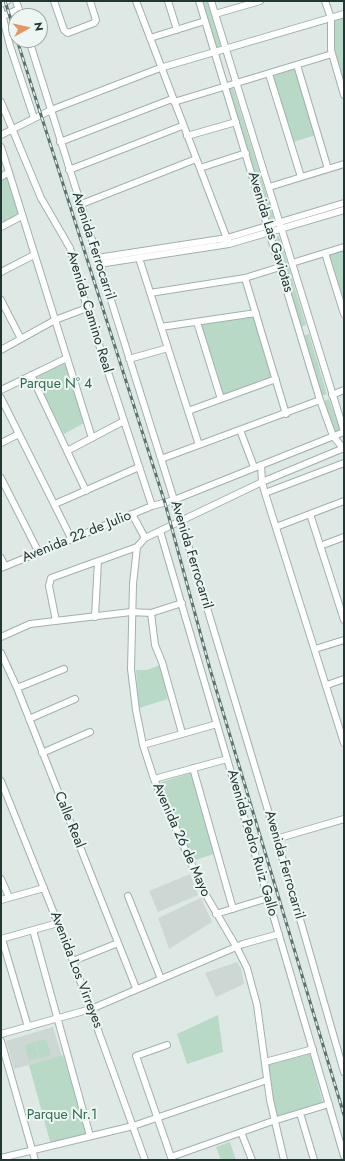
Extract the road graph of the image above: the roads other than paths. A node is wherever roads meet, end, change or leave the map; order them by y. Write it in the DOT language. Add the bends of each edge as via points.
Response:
graph roads {
  1 [pos="7,1"];
  2 [pos="54,1"];
  3 [pos="90,1"];
  4 [pos="136,1"];
  5 [pos="168,1"];
  6 [pos="199,1"];
  7 [pos="211,1"];
  8 [pos="260,1"];
  9 [pos="325,1"];
  10 [pos="247,3"];
  11 [pos="1,4"];
  12 [pos="2,14"];
  13 [pos="215,14"];
  14 [pos="344,14"];
  15 [pos="330,18"];
  16 [pos="205,21"];
  17 [pos="177,30"];
  18 [pos="150,38"];
  19 [pos="32,48"];
  20 [pos="226,50"];
  21 [pos="215,53"];
  22 [pos="332,54"];
  23 [pos="297,65"];
  24 [pos="160,68"];
  25 [pos="269,74"];
  26 [pos="236,84"];
  27 [pos="226,87"];
  28 [pos="344,95"];
  29 [pos="173,101"];
  30 [pos="1,102"];
  31 [pos="51,110"];
  32 [pos="34,118"];
  33 [pos="236,122"];
  34 [pos="182,126"];
  35 [pos="13,129"];
  36 [pos="1,135"];
  37 [pos="187,136"];
  38 [pos="60,142"];
  39 [pos="1,147"];
  40 [pos="246,153"];
  41 [pos="196,159"];
  42 [pos="344,164"];
  43 [pos="200,168"];
  44 [pos="328,169"];
  45 [pos="68,170"];
  46 [pos="9,172"];
  47 [pos="1,176"];
  48 [pos="300,177"];
  49 [pos="268,187"];
  50 [pos="344,203"];
  51 [pos="79,205"];
  52 [pos="344,210"];
  53 [pos="22,216"];
  54 [pos="280,226"];
  55 [pos="1,227"];
  56 [pos="269,229"];
  57 [pos="228,241"];
  58 [pos="344,247"];
  59 [pos="326,253"];
  60 [pos="34,255"];
  61 [pos="139,258"];
  62 [pos="98,261"];
  63 [pos="292,263"];
  64 [pos="280,267"];
  65 [pos="1,272"];
  66 [pos="245,278"];
  67 [pos="150,293"];
  68 [pos="1,300"];
  69 [pos="87,308"];
  70 [pos="256,312"];
  71 [pos="344,314"];
  72 [pos="55,320"];
  73 [pos="197,322"];
  74 [pos="161,327"];
  75 [pos="312,328"];
  76 [pos="300,332"];
  77 [pos="21,339"];
  78 [pos="168,348"];
  79 [pos="1,350"];
  80 [pos="67,358"];
  81 [pos="129,359"];
  82 [pos="31,376"];
  83 [pos="276,379"];
  84 [pos="1,390"];
  85 [pos="344,390"];
  86 [pos="332,395"];
  87 [pos="1,398"];
  88 [pos="221,399"];
  89 [pos="320,400"];
  90 [pos="188,411"];
  91 [pos="286,414"];
  92 [pos="124,421"];
  93 [pos="240,430"];
  94 [pos="344,431"];
  95 [pos="19,434"];
  96 [pos="333,436"];
  97 [pos="344,436"];
  98 [pos="92,438"];
  99 [pos="1,443"];
  100 [pos="199,445"];
  101 [pos="344,448"];
  102 [pos="68,451"];
  103 [pos="160,459"];
  104 [pos="344,463"];
  105 [pos="261,464"];
  106 [pos="139,467"];
  107 [pos="254,467"];
  108 [pos="1,478"];
  109 [pos="262,482"];
  110 [pos="86,491"];
  111 [pos="265,493"];
  112 [pos="174,500"];
  113 [pos="344,501"];
  114 [pos="55,504"];
  115 [pos="152,506"];
  116 [pos="132,514"];
  117 [pos="310,514"];
  118 [pos="180,520"];
  119 [pos="276,527"];
  120 [pos="160,531"];
  121 [pos="145,538"];
  122 [pos="344,538"];
  123 [pos="72,540"];
  124 [pos="320,546"];
  125 [pos="137,547"];
  126 [pos="39,553"];
  127 [pos="1,558"];
  128 [pos="98,561"];
  129 [pos="3,567"];
  130 [pos="182,603"];
  131 [pos="131,612"];
  132 [pos="151,613"];
  133 [pos="95,617"];
  134 [pos="344,620"];
  135 [pos="56,622"];
  136 [pos="1,637"];
  137 [pos="344,640"];
  138 [pos="315,649"];
  139 [pos="1,653"];
  140 [pos="64,669"];
  141 [pos="344,679"];
  142 [pos="327,685"];
  143 [pos="17,688"];
  144 [pos="76,699"];
  145 [pos="344,716"];
  146 [pos="337,718"];
  147 [pos="29,719"];
  148 [pos="217,724"];
  149 [pos="90,732"];
  150 [pos="182,734"];
  151 [pos="344,743"];
  152 [pos="143,745"];
  153 [pos="42,752"];
  154 [pos="227,759"];
  155 [pos="193,768"];
  156 [pos="154,779"];
  157 [pos="1,781"];
  158 [pos="344,819"];
  159 [pos="276,839"];
  160 [pos="1,879"];
  161 [pos="44,888"];
  162 [pos="128,896"];
  163 [pos="9,897"];
  164 [pos="268,898"];
  165 [pos="1,900"];
  166 [pos="233,909"];
  167 [pos="216,914"];
  168 [pos="58,923"];
  169 [pos="33,930"];
  170 [pos="279,934"];
  171 [pos="2,939"];
  172 [pos="118,943"];
  173 [pos="237,948"];
  174 [pos="73,961"];
  175 [pos="161,979"];
  176 [pos="136,988"];
  177 [pos="91,1009"];
  178 [pos="57,1018"];
  179 [pos="28,1027"];
  180 [pos="1,1034"];
  181 [pos="1,1041"];
  182 [pos="167,1045"];
  183 [pos="313,1049"];
  184 [pos="265,1062"];
  185 [pos="344,1072"];
  186 [pos="267,1080"];
  187 [pos="329,1104"];
  188 [pos="300,1113"];
  189 [pos="157,1117"];
  190 [pos="274,1121"];
  191 [pos="133,1126"];
  192 [pos="241,1132"];
  193 [pos="90,1136"];
  194 [pos="32,1150"];
  195 [pos="344,1156"];
  196 [pos="1,1158"];
  197 [pos="171,1158"];
  198 [pos="35,1160"];
  199 [pos="144,1160"];
  200 [pos="252,1160"];
  201 [pos="284,1160"];
  202 [pos="314,1160"];
  1 -- 11 [label="street"];
  2 -- 3 [label="street" via="64,30 68,33 94,23 96,20"];
  4 -- 18 [label="street"];
  5 -- 17 [label="street"];
  6 -- 16 [label="street, Avenida Las Gaviotas"];
  7 -- 13 [label="street, Avenida Las Gaviotas"];
  8 -- 10 [label="street"];
  9 -- 15 [label="street"];
  10 -- 13 [label="street"];
  12 -- 32 [label="street"];
  13 -- 20 [label="street, Avenida Las Gaviotas"];
  14 -- 15 [label="street"];
  15 -- 20 [label="street"];
  15 -- 22 [label="street"];
  16 -- 17 [label="street"];
  16 -- 21 [label="street, Avenida Las Gaviotas"];
  17 -- 18 [label="street"];
  18 -- 24 [label="street"];
  19 -- 31 [label="street, Avenida Ferrocarril"];
  20 -- 21 [label="street"];
  20 -- 26 [label="street, Avenida Las Gaviotas"];
  21 -- 24 [label="street"];
  21 -- 27 [label="street, Avenida Las Gaviotas"];
  22 -- 23 [label="street"];
  22 -- 28 [label="street"];
  23 -- 25 [label="street"];
  23 -- 44 [label="street"];
  24 -- 29 [label="street"];
  24 -- 31 [label="street"];
  25 -- 26 [label="street"];
  25 -- 48 [label="street"];
  26 -- 27 [label="street"];
  26 -- 49 [label="street, Avenida Las Gaviotas"];
  27 -- 29 [label="street"];
  27 -- 33 [label="street, Avenida Las Gaviotas"];
  29 -- 34 [label="street"];
  29 -- 38 [label="street"];
  30 -- 35 [label="street, Avenida Camino Real"];
  31 -- 32 [label="street"];
  31 -- 38 [label="street, Avenida Ferrocarril"];
  32 -- 35 [label="street"];
  33 -- 37 [label="street"];
  33 -- 40 [label="street, Avenida Las Gaviotas"];
  34 -- 37 [label="street"];
  34 -- 45 [label="street"];
  35 -- 36 [label="street"];
  35 -- 69 [label="street, Avenida Camino Real" via="41,198 70,248"];
  37 -- 41 [label="street"];
  38 -- 45 [label="street, Avenida Ferrocarril"];
  39 -- 46 [label="street"];
  40 -- 43 [label="street"];
  40 -- 56 [label="street, Avenida Las Gaviotas"];
  41 -- 43 [label="street"];
  41 -- 51 [label="street"];
  42 -- 44 [label="street"];
  43 -- 57 [label="street"];
  44 -- 48 [label="street"];
  45 -- 51 [label="street, Avenida Ferrocarril"];
  46 -- 47 [label="street"];
  46 -- 53 [label="street"];
  48 -- 49 [label="street"];
  49 -- 54 [label="street, Avenida Las Gaviotas"];
  50 -- 54 [label="street"];
  51 -- 62 [label="street, Avenida Ferrocarril"];
  52 -- 54 [label="street"];
  53 -- 55 [label="street"];
  53 -- 60 [label="street"];
  54 -- 56 [label="street"];
  54 -- 63 [label="street, Avenida Las Gaviotas"];
  56 -- 57 [label="street"];
  56 -- 64 [label="street, Avenida Las Gaviotas"];
  57 -- 61 [label="street"];
  57 -- 62 [label="street"];
  58 -- 59 [label="street"];
  59 -- 63 [label="street"];
  59 -- 71 [label="street"];
  60 -- 65 [label="street"];
  60 -- 72 [label="street"];
  61 -- 62 [label="street"];
  61 -- 67 [label="street"];
  62 -- 81 [label="street, Avenida Ferrocarril"];
  63 -- 75 [label="street, Avenida Las Gaviotas"];
  64 -- 66 [label="street"];
  64 -- 76 [label="street, Avenida Las Gaviotas"];
  66 -- 67 [label="street"];
  66 -- 70 [label="street"];
  67 -- 74 [label="street"];
  68 -- 77 [label="street"];
  69 -- 72 [label="street"];
  69 -- 92 [label="street, Avenida Camino Real"];
  70 -- 73 [label="street"];
  70 -- 83 [label="street"];
  72 -- 77 [label="street"];
  72 -- 80 [label="street"];
  73 -- 74 [label="street"];
  73 -- 88 [label="street"];
  74 -- 78 [label="street"];
  75 -- 76 [label="street"];
  75 -- 86 [label="street, Avenida Las Gaviotas"];
  76 -- 89 [label="street, Avenida Las Gaviotas"];
  77 -- 79 [label="street"];
  78 -- 81 [label="street"];
  78 -- 90 [label="street"];
  80 -- 82 [label="street"];
  80 -- 98 [label="street"];
  81 -- 103 [label="street, Avenida Ferrocarril"];
  82 -- 84 [label="street"];
  82 -- 102 [label="street"];
  83 -- 88 [label="street"];
  83 -- 91 [label="street"];
  85 -- 86 [label="street"];
  86 -- 94 [label="street, Avenida Las Gaviotas"];
  87 -- 95 [label="street"];
  88 -- 90 [label="street"];
  89 -- 91 [label="street"];
  89 -- 96 [label="street, Avenida Las Gaviotas"];
  90 -- 100 [label="street"];
  91 -- 93 [label="street"];
  92 -- 98 [label="street"];
  92 -- 106 [label="street, Avenida Camino Real"];
  93 -- 100 [label="street"];
  93 -- 107 [label="street"];
  94 -- 96 [label="street, Avenida 22 de Julio"];
  95 -- 99 [label="street"];
  95 -- 114 [label="street"];
  96 -- 101 [label="street, Avenida Las Gaviotas"];
  96 -- 105 [label="street, Avenida 22 de Julio"];
  97 -- 101 [label="street"];
  98 -- 102 [label="street"];
  100 -- 103 [label="street"];
  101 -- 109 [label="street"];
  102 -- 110 [label="street"];
  103 -- 112 [label="street, Avenida Ferrocarril"];
  104 -- 111 [label="street"];
  105 -- 107 [label="street, Avenida 22 de Julio"];
  105 -- 109 [label="street"];
  106 -- 110 [label="street"];
  106 -- 115 [label="street, Avenida Camino Real"];
  107 -- 112 [label="street, Avenida 22 de Julio"];
  108 -- 126 [label="street"];
  109 -- 111 [label="street"];
  109 -- 118 [label="street"];
  110 -- 114 [label="street"];
  111 -- 119 [label="street"];
  112 -- 115 [label="street, Avenida 22 de Julio"];
  112 -- 118 [label="street, Avenida Ferrocarril"];
  113 -- 117 [label="street"];
  114 -- 123 [label="street"];
  115 -- 116 [label="street, Avenida 22 de Julio"];
  116 -- 121 [label="street"];
  116 -- 123 [label="street, Avenida 22 de Julio"];
  117 -- 119 [label="street"];
  117 -- 124 [label="street"];
  118 -- 120 [label="street"];
  118 -- 159 [label="street, Avenida Ferrocarril"];
  119 -- 138 [label="street"];
  120 -- 121 [label="street"];
  120 -- 130 [label="street, Avenida Pedro Ruiz Gallo"];
  121 -- 125 [label="street"];
  122 -- 124 [label="street"];
  123 -- 126 [label="street, Avenida 22 de Julio"];
  124 -- 134 [label="street"];
  125 -- 128 [label="street"];
  125 -- 131 [label="street, Avenida 26 de Mayo"];
  126 -- 129 [label="street, Avenida 22 de Julio"];
  127 -- 129 [label="street"];
  128 -- 133 [label="street"];
  128 -- 135 [label="street" via="50,578"];
  130 -- 132 [label="street"];
  130 -- 148 [label="street, Avenida Pedro Ruiz Gallo"];
  131 -- 132 [label="street"];
  131 -- 133 [label="street"];
  131 -- 152 [label="street, Avenida 26 de Mayo" via="132,669"];
  132 -- 150 [label="street" via="155,645"];
  133 -- 135 [label="street"];
  135 -- 136 [label="street" via="30,624"];
  137 -- 138 [label="street"];
  138 -- 142 [label="street"];
  139 -- 143 [label="street, Calle Real"];
  140 -- 143 [label="street"];
  141 -- 142 [label="street"];
  142 -- 146 [label="street"];
  143 -- 147 [label="street, Calle Real"];
  144 -- 147 [label="street"];
  145 -- 146 [label="street"];
  146 -- 151 [label="street"];
  147 -- 153 [label="street, Calle Real"];
  148 -- 150 [label="street"];
  148 -- 154 [label="street, Avenida Pedro Ruiz Gallo"];
  149 -- 153 [label="street"];
  150 -- 152 [label="street"];
  152 -- 156 [label="street, Avenida 26 de Mayo"];
  153 -- 172 [label="street, Calle Real"];
  154 -- 155 [label="street"];
  154 -- 164 [label="street, Avenida Pedro Ruiz Gallo"];
  155 -- 156 [label="street"];
  155 -- 166 [label="street"];
  156 -- 167 [label="street, Avenida 26 de Mayo"];
  157 -- 161 [label="street, Avenida Los Virreyes"];
  158 -- 159 [label="street"];
  159 -- 185 [label="street, Avenida Ferrocarril"];
  160 -- 163 [label="street"];
  161 -- 163 [label="street"];
  161 -- 168 [label="street, Avenida Los Virreyes"];
  162 -- 175 [label="street"];
  163 -- 165 [label="street"];
  164 -- 166 [label="street"];
  164 -- 170 [label="street, Avenida Pedro Ruiz Gallo"];
  166 -- 167 [label="street"];
  167 -- 173 [label="street, Avenida 26 de Mayo"];
  168 -- 169 [label="street"];
  168 -- 174 [label="street, Avenida Los Virreyes"];
  169 -- 171 [label="street"];
  169 -- 178 [label="street"];
  170 -- 173 [label="street"];
  170 -- 183 [label="street, Avenida Pedro Ruiz Gallo"];
  171 -- 179 [label="street"];
  172 -- 174 [label="street"];
  172 -- 176 [label="street, Calle Real"];
  173 -- 175 [label="street"];
  173 -- 184 [label="street, Avenida 26 de Mayo" via="252,985"];
  174 -- 177 [label="street, Avenida Los Virreyes"];
  175 -- 176 [label="street"];
  176 -- 177 [label="street"];
  177 -- 178 [label="street"];
  177 -- 191 [label="street, Avenida Los Virreyes"];
  178 -- 179 [label="street"];
  178 -- 193 [label="street"];
  179 -- 180 [label="street"];
  181 -- 194 [label="street"];
  182 -- 189 [label="street" via="136,1056"];
  183 -- 184 [label="street"];
  183 -- 187 [label="street, Avenida Pedro Ruiz Gallo"];
  184 -- 186 [label="street, Avenida 26 de Mayo"];
  186 -- 189 [label="street"];
  186 -- 190 [label="street, Avenida 26 de Mayo"];
  187 -- 188 [label="street"];
  187 -- 195 [label="street, Avenida Pedro Ruiz Gallo"];
  188 -- 190 [label="street"];
  188 -- 202 [label="street"];
  189 -- 191 [label="street"];
  189 -- 197 [label="street"];
  190 -- 192 [label="street"];
  190 -- 201 [label="street, Avenida 26 de Mayo"];
  191 -- 193 [label="street"];
  191 -- 199 [label="street, Avenida Los Virreyes"];
  192 -- 197 [label="street"];
  192 -- 200 [label="street"];
  193 -- 194 [label="street"];
  194 -- 196 [label="street"];
  194 -- 198 [label="street"];
}
